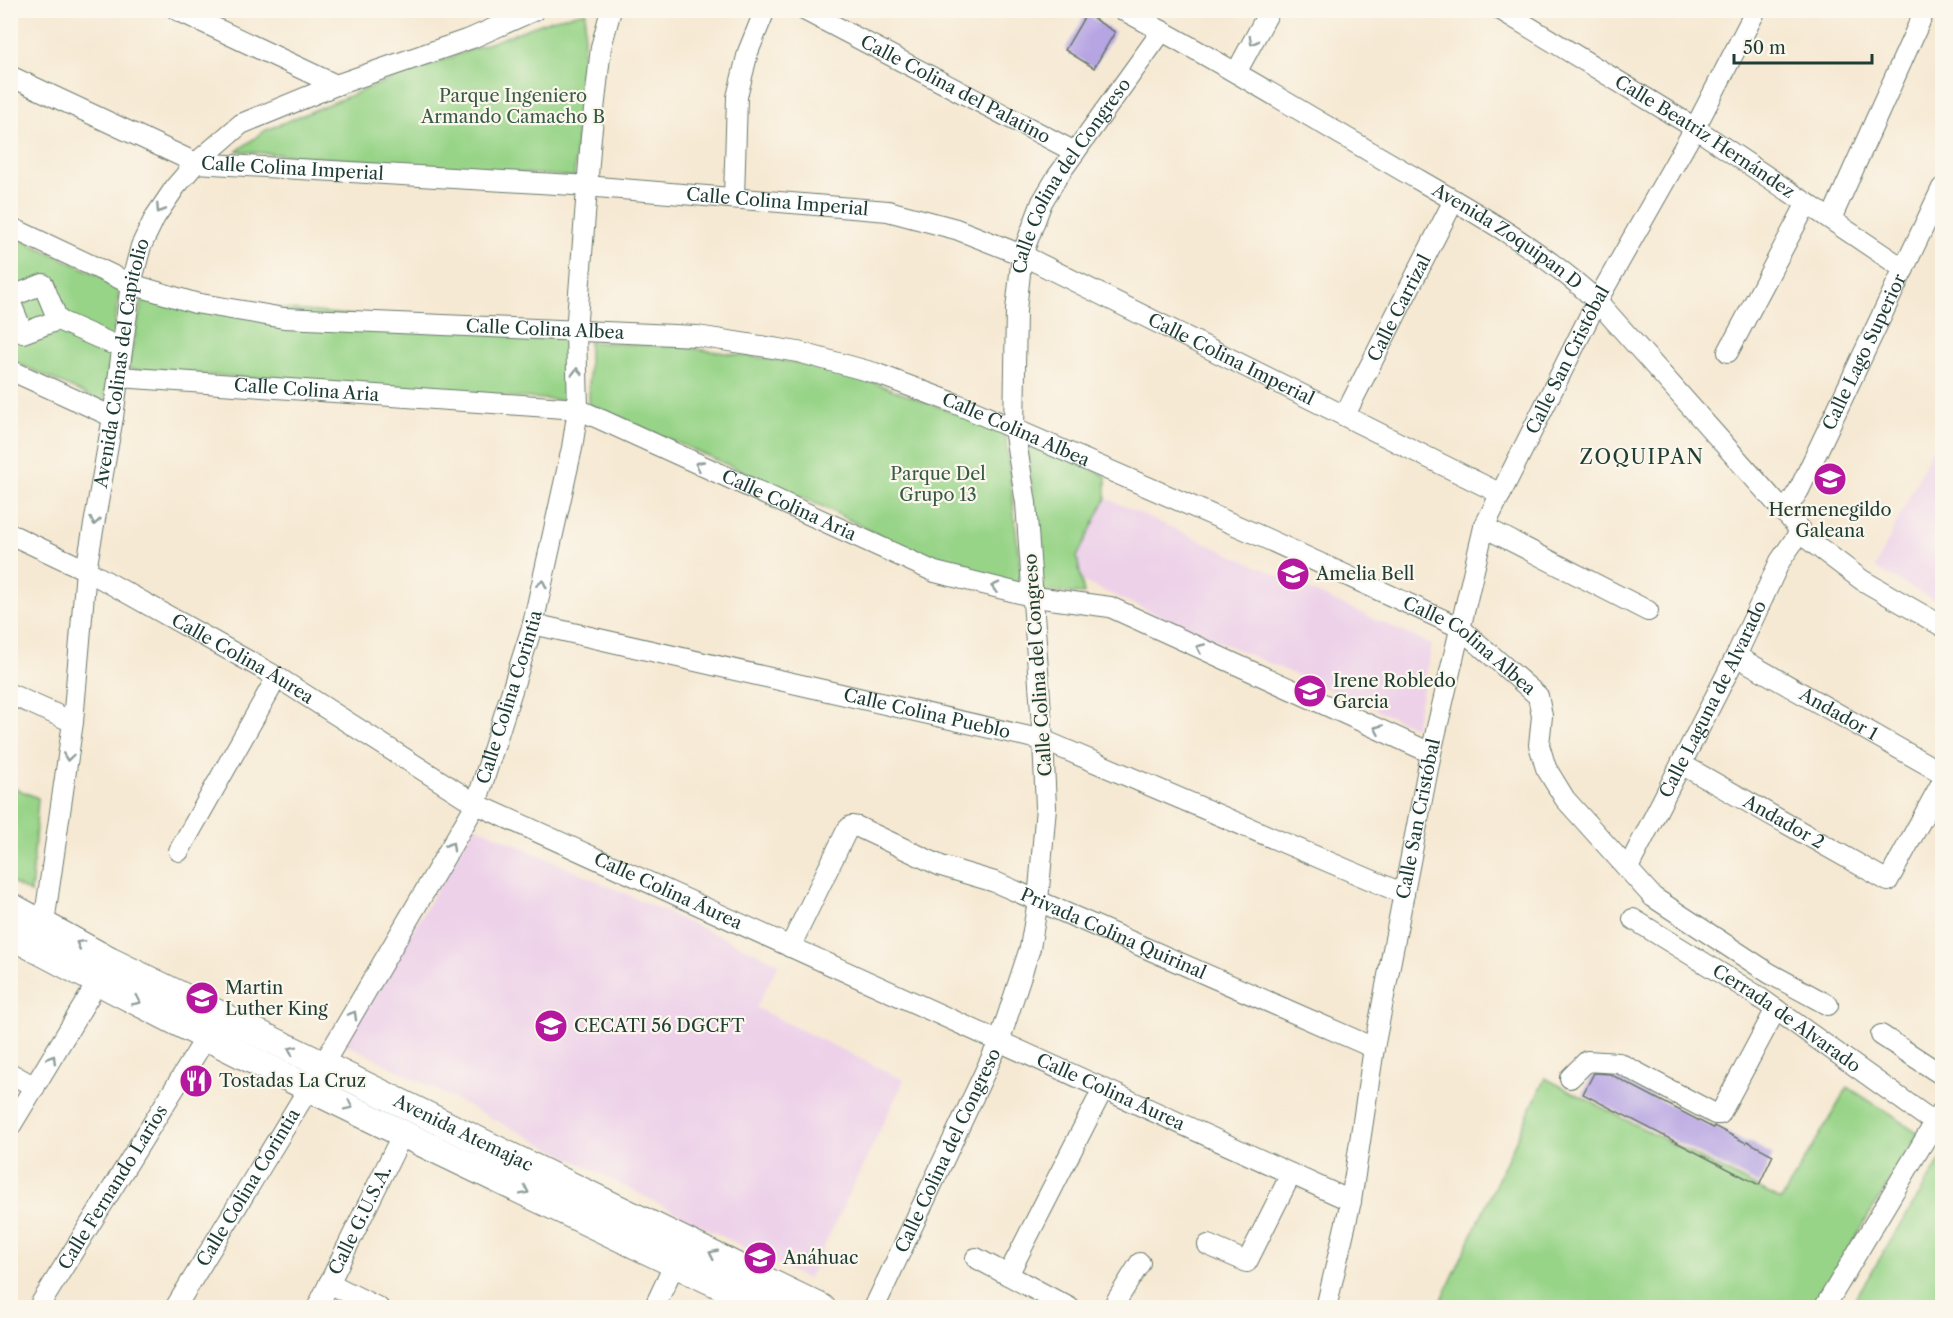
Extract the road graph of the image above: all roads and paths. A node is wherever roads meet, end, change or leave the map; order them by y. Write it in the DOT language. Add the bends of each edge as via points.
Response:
graph roads {
  1 [pos="177,10"];
  2 [pos="491,10"];
  3 [pos="535,10"];
  4 [pos="610,10"];
  5 [pos="765,10"];
  6 [pos="804,10"];
  7 [pos="1123,10"];
  8 [pos="1270,10"];
  9 [pos="1501,10"];
  10 [pos="1756,10"];
  11 [pos="1925,10"];
  12 [pos="512,21"];
  13 [pos="1162,31"];
  14 [pos="1237,72"];
  15 [pos="10,76"];
  16 [pos="336,85"];
  17 [pos="1695,128"];
  18 [pos="1075,152"];
  19 [pos="196,163"];
  20 [pos="589,186"];
  21 [pos="1942,189"];
  22 [pos="734,197"];
  23 [pos="1454,200"];
  24 [pos="1807,203"];
  25 [pos="1831,219"];
  26 [pos="10,227"];
  27 [pos="1022,255"];
  28 [pos="1904,269"];
  29 [pos="131,284"];
  30 [pos="10,299"];
  31 [pos="1597,301"];
  32 [pos="58,320"];
  33 [pos="576,332"];
  34 [pos="110,343"];
  35 [pos="1728,352"];
  36 [pos="10,370"];
  37 [pos="119,377"];
  38 [pos="578,409"];
  39 [pos="1345,415"];
  40 [pos="113,417"];
  41 [pos="1014,429"];
  42 [pos="1501,494"];
  43 [pos="1784,513"];
  44 [pos="1484,527"];
  45 [pos="1800,532"];
  46 [pos="10,534"];
  47 [pos="86,570"];
  48 [pos="1035,597"];
  49 [pos="1648,611"];
  50 [pos="533,624"];
  51 [pos="1942,626"];
  52 [pos="1460,627"];
  53 [pos="1736,656"];
  54 [pos="277,677"];
  55 [pos="10,694"];
  56 [pos="73,722"];
  57 [pos="1043,740"];
  58 [pos="1431,753"];
  59 [pos="1681,764"];
  60 [pos="1942,773"];
  61 [pos="1942,782"];
  62 [pos="476,804"];
  63 [pos="179,851"];
  64 [pos="1628,867"];
  65 [pos="1404,894"];
  66 [pos="1038,901"];
  67 [pos="10,906"];
  68 [pos="1633,919"];
  69 [pos="43,923"];
  70 [pos="10,935"];
  71 [pos="790,947"];
  72 [pos="40,951"];
  73 [pos="104,971"];
  74 [pos="1769,973"];
  75 [pos="1753,993"];
  76 [pos="1828,1005"];
  77 [pos="1776,1010"];
  78 [pos="1881,1035"];
  79 [pos="207,1036"];
  80 [pos="999,1042"];
  81 [pos="1374,1048"];
  82 [pos="10,1073"];
  83 [pos="1942,1075"];
  84 [pos="316,1076"];
  85 [pos="1570,1078"];
  86 [pos="34,1087"];
  87 [pos="1103,1089"];
  88 [pos="1939,1117"];
  89 [pos="10,1127"];
  90 [pos="403,1133"];
  91 [pos="1291,1174"];
  92 [pos="1351,1201"];
  93 [pos="1208,1245"];
  94 [pos="976,1258"];
  95 [pos="675,1263"];
  96 [pos="1140,1263"];
  97 [pos="1008,1275"];
  98 [pos="329,1283"];
  99 [pos="38,1308"];
  100 [pos="175,1308"];
  101 [pos="317,1308"];
  102 [pos="379,1308"];
  103 [pos="654,1308"];
  104 [pos="768,1308"];
  105 [pos="822,1308"];
  106 [pos="874,1308"];
  107 [pos="1070,1308"];
  108 [pos="1112,1308"];
  109 [pos="1326,1308"];
  110 [pos="1824,1308"];
  1 -- 16 [label="street"];
  2 -- 12 [label="street"];
  3 -- 12 [label="street, Avenida Colinas del Capitolio"];
  4 -- 20 [label="street, Calle Colina Corintia" via="601,47"];
  5 -- 22 [label="street" via="748,51 737,97"];
  6 -- 18 [label="street, Calle Colina del Palatino"];
  7 -- 13 [label="street, Avenida Zoquipan D"];
  8 -- 14 [label="street, one-way"];
  9 -- 17 [label="street, Calle Beatriz Hernández"];
  10 -- 17 [label="street, Calle San Cristóbal"];
  11 -- 25 [label="street"];
  12 -- 16 [label="street, Avenida Colinas del Capitolio"];
  13 -- 14 [label="street, Avenida Zoquipan D"];
  13 -- 18 [label="street, Calle Colina del Congreso"];
  14 -- 23 [label="street, Avenida Zoquipan D"];
  15 -- 19 [label="street, Calle Colina Imperial"];
  16 -- 19 [label="street, Avenida Colinas del Capitolio" via="241,124"];
  17 -- 24 [label="street, Calle Beatriz Hernández"];
  17 -- 31 [label="street, Calle San Cristóbal"];
  18 -- 27 [label="street, Calle Colina del Congreso" via="1042,202"];
  19 -- 20 [label="street, Calle Colina Imperial"];
  19 -- 29 [label="street, Avenida Colinas del Capitolio, one-way" via="155,218 141,246"];
  20 -- 22 [label="street, Calle Colina Imperial"];
  20 -- 33 [label="street, Calle Colina Corintia"];
  21 -- 28 [label="street, Calle Lago Superior"];
  22 -- 27 [label="street, Calle Colina Imperial" via="888,211 956,229"];
  23 -- 31 [label="street, Avenida Zoquipan D" via="1548,261"];
  23 -- 39 [label="street, Calle Carrizal"];
  24 -- 25 [label="street, Calle Beatriz Hernández"];
  24 -- 35 [label="street"];
  25 -- 28 [label="street, Calle Beatriz Hernández"];
  26 -- 29 [label="street, Calle Colina Albea"];
  27 -- 39 [label="street, Calle Colina Imperial"];
  27 -- 41 [label="street, Calle Colina del Congreso" via="1016,310"];
  28 -- 43 [label="street, Calle Lago Superior" via="1799,490"];
  29 -- 33 [label="street, Calle Colina Albea" via="195,303 284,318"];
  29 -- 37 [label="street, Avenida Colinas del Capitolio"];
  30 -- 32 [label="street" via="23,333"];
  30 -- 32 [label="street" via="43,284"];
  31 -- 42 [label="street, Calle San Cristóbal"];
  31 -- 43 [label="street, Avenida Zoquipan D"];
  32 -- 34 [label="street"];
  38 -- 33 [label="street, Calle Colina Corintia, one-way"];
  33 -- 41 [label="street, Calle Colina Albea" via="697,336 798,352 875,373"];
  36 -- 40 [label="street"];
  37 -- 38 [label="street, Calle Colina Aria"];
  37 -- 40 [label="street, Avenida Colinas del Capitolio"];
  48 -- 38 [label="street, Calle Colina Aria, one-way" via="935,572"];
  50 -- 38 [label="street, Calle Colina Corintia, one-way"];
  39 -- 42 [label="street, Calle Colina Imperial"];
  40 -- 47 [label="street, Avenida Colinas del Capitolio, one-way"];
  41 -- 48 [label="street, Calle Colina del Congreso"];
  41 -- 52 [label="street, Calle Colina Albea"];
  42 -- 44 [label="street, Calle San Cristóbal"];
  43 -- 45 [label="street, Avenida Zoquipan D"];
  44 -- 49 [label="street"];
  44 -- 52 [label="street, Calle San Cristóbal"];
  45 -- 51 [label="street, Avenida Zoquipan D" via="1862,580"];
  45 -- 53 [label="street, Calle Laguna de Alvarado" via="1780,561"];
  46 -- 47 [label="street, Calle Colina Áurea"];
  47 -- 54 [label="street, Calle Colina Áurea"];
  47 -- 56 [label="street, Avenida Colinas del Capitolio"];
  48 -- 57 [label="street, Calle Colina del Congreso"];
  58 -- 48 [label="street, Calle Colina Aria, one-way" via="1110,607"];
  50 -- 57 [label="street, Calle Colina Pueblo"];
  50 -- 62 [label="street, Calle Colina Corintia"];
  52 -- 58 [label="street, Calle San Cristóbal"];
  52 -- 64 [label="street, Calle Colina Albea" via="1538,696 1542,716 1539,745 1546,768 1565,799"];
  53 -- 59 [label="street, Calle Laguna de Alvarado"];
  53 -- 60 [label="street, Andador 1"];
  54 -- 62 [label="street, Calle Colina Áurea"];
  54 -- 63 [label="street"];
  55 -- 56 [label="street"];
  56 -- 69 [label="street, Avenida Colinas del Capitolio, one-way"];
  57 -- 65 [label="street, Calle Colina Pueblo"];
  57 -- 66 [label="street, Calle Colina del Congreso" via="1046,807"];
  58 -- 65 [label="street, Calle San Cristóbal"];
  59 -- 61 [label="street, Andador 2" via="1888,881"];
  59 -- 64 [label="street, Calle Laguna de Alvarado"];
  62 -- 71 [label="street, Calle Colina Áurea"];
  84 -- 62 [label="street, Calle Colina Corintia, one-way"];
  64 -- 74 [label="street, Calle Colina Albea" via="1653,897"];
  65 -- 81 [label="street, Calle San Cristóbal"];
  66 -- 71 [label="street, Privada Colina Quirinal" via="995,882 941,866 851,826"];
  66 -- 80 [label="street, Calle Colina del Congreso" via="1030,948"];
  66 -- 81 [label="street, Privada Colina Quirinal"];
  67 -- 69 [label="main road, Avenida Atemajac"];
  68 -- 75 [label="street, Cerrada de Alvarado"];
  69 -- 72 [label="street, Avenida Colinas del Capitolio"];
  73 -- 69 [label="main road, Avenida Atemajac, one-way"];
  70 -- 72 [label="main road, Avenida Atemajac"];
  71 -- 80 [label="street, Calle Colina Áurea"];
  72 -- 73 [label="main road, Avenida Atemajac"];
  73 -- 79 [label="main road, Avenida Atemajac, one-way"];
  84 -- 73 [label="main road, Avenida Atemajac, one-way"];
  86 -- 73 [label="street, one-way"];
  74 -- 75 [label="street"];
  74 -- 76 [label="street, Calle Colina Albea"];
  75 -- 77 [label="street, Cerrada de Alvarado"];
  77 -- 85 [label="street" via="1720,1114 1619,1063 1587,1061"];
  77 -- 88 [label="street, Cerrada de Alvarado"];
  78 -- 83 [label="street"];
  79 -- 84 [label="main road, Avenida Atemajac"];
  79 -- 99 [label="street, Calle Fernando Larios"];
  80 -- 87 [label="street, Calle Colina Áurea"];
  80 -- 106 [label="street, Calle Colina del Congreso"];
  81 -- 92 [label="street, Calle San Cristóbal"];
  82 -- 86 [label="street"];
  84 -- 90 [label="main road, Avenida Atemajac, one-way"];
  84 -- 100 [label="street, Calle Colina Corintia"];
  105 -- 84 [label="main road, Avenida Atemajac, one-way"];
  86 -- 89 [label="street"];
  87 -- 91 [label="street, Calle Colina Áurea"];
  87 -- 97 [label="street"];
  88 -- 110 [label="street"];
  90 -- 95 [label="main road, Avenida Atemajac, one-way"];
  90 -- 98 [label="street, Calle G.U.S.A."];
  91 -- 92 [label="street, Calle Colina Áurea"];
  91 -- 93 [label="street" via="1247,1262"];
  92 -- 109 [label="street, Calle San Cristóbal"];
  94 -- 97 [label="street"];
  95 -- 103 [label="street"];
  95 -- 104 [label="main road, Avenida Atemajac"];
  96 -- 108 [label="street"];
  97 -- 107 [label="street"];
  98 -- 101 [label="street, Calle G.U.S.A."];
  98 -- 102 [label="street"];
}
